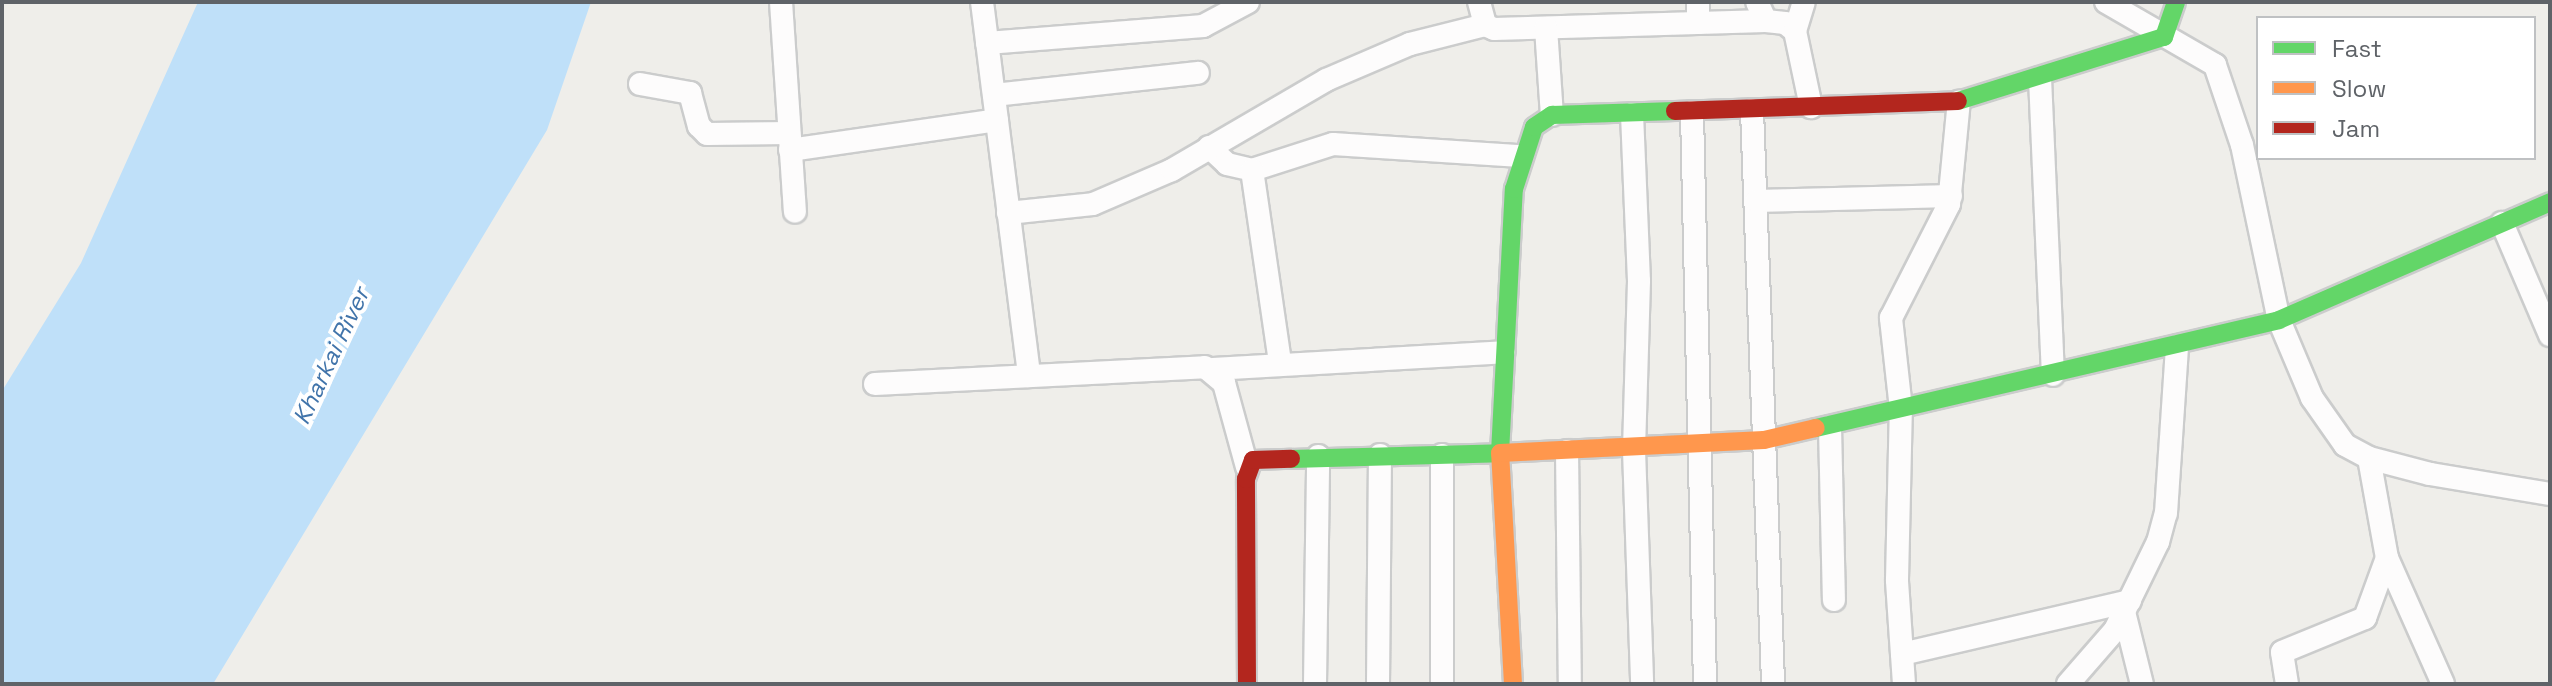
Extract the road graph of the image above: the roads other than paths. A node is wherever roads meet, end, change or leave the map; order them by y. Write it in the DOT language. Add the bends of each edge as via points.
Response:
graph roads {
  1 [pos="781,2"];
  2 [pos="982,2"];
  3 [pos="1248,2"];
  4 [pos="1479,2"];
  5 [pos="1804,2"];
  6 [pos="2176,2"];
  7 [pos="2112,4"];
  8 [pos="1698,12"];
  9 [pos="1762,12"];
  10 [pos="1485,25"];
  11 [pos="1546,28"];
  12 [pos="1795,31"];
  13 [pos="2164,37"];
  14 [pos="987,43"];
  15 [pos="1198,73"];
  16 [pos="2040,78"];
  17 [pos="640,84"];
  18 [pos="994,95"];
  19 [pos="1959,101"];
  20 [pos="1811,107"];
  21 [pos="1752,110"];
  22 [pos="1692,112"];
  23 [pos="1632,114"];
  24 [pos="1552,115"];
  25 [pos="997,120"];
  26 [pos="790,142"];
  27 [pos="1209,147"];
  28 [pos="1521,156"];
  29 [pos="1252,170"];
  30 [pos="1951,196"];
  31 [pos="1757,201"];
  32 [pos="2550,202"];
  33 [pos="795,212"];
  34 [pos="1008,213"];
  35 [pos="2502,223"];
  36 [pos="2279,320"];
  37 [pos="2550,335"];
  38 [pos="2177,346"];
  39 [pos="1504,352"];
  40 [pos="1280,363"];
  41 [pos="1213,369"];
  42 [pos="2053,375"];
  43 [pos="1029,376"];
  44 [pos="875,384"];
  45 [pos="1901,409"];
  46 [pos="1830,427"];
  47 [pos="1764,440"];
  48 [pos="1701,446"];
  49 [pos="1634,450"];
  50 [pos="1567,451"];
  51 [pos="1500,453"];
  52 [pos="1380,455"];
  53 [pos="1442,455"];
  54 [pos="1318,456"];
  55 [pos="2369,458"];
  56 [pos="1247,467"];
  57 [pos="2550,494"];
  58 [pos="2387,558"];
  59 [pos="1834,600"];
  60 [pos="2127,606"];
  61 [pos="1902,654"];
  62 [pos="1247,684"];
  63 [pos="1315,684"];
  64 [pos="1378,684"];
  65 [pos="1442,684"];
  66 [pos="1513,684"];
  67 [pos="1570,684"];
  68 [pos="1642,684"];
  69 [pos="1705,684"];
  70 [pos="1773,684"];
  71 [pos="1904,684"];
  72 [pos="2068,684"];
  73 [pos="2142,684"];
  74 [pos="2287,684"];
  75 [pos="2443,684"];
  1 -- 26 [label="street"];
  2 -- 14 [label="street"];
  3 -- 14 [label="street" via="1203,26"];
  4 -- 10 [label="street"];
  5 -- 12 [label="street"];
  6 -- 13 [label="street"];
  7 -- 13 [label="street"];
  8 -- 9 [label="street"];
  8 -- 11 [label="street"];
  9 -- 12 [label="street"];
  10 -- 11 [label="street"];
  10 -- 27 [label="street" via="1382,55 1326,80"];
  11 -- 24 [label="street"];
  12 -- 20 [label="street"];
  13 -- 16 [label="street"];
  13 -- 36 [label="street" via="2207,58 2226,90"];
  14 -- 18 [label="street"];
  15 -- 18 [label="street"];
  16 -- 19 [label="street"];
  16 -- 42 [label="street"];
  17 -- 26 [label="street" via="690,93 699,126 707,134"];
  18 -- 25 [label="street"];
  19 -- 20 [label="street"];
  19 -- 30 [label="street"];
  20 -- 21 [label="street"];
  21 -- 22 [label="street"];
  21 -- 31 [label="street"];
  22 -- 23 [label="street"];
  22 -- 48 [label="street"];
  23 -- 24 [label="street"];
  23 -- 49 [label="street" via="1639,281"];
  24 -- 28 [label="street" via="1534,127"];
  25 -- 26 [label="street"];
  25 -- 34 [label="street"];
  26 -- 33 [label="street"];
  27 -- 29 [label="street" via="1227,164"];
  27 -- 34 [label="street" via="1093,204"];
  28 -- 29 [label="street" via="1333,144"];
  28 -- 39 [label="street" via="1514,189"];
  29 -- 40 [label="street"];
  30 -- 31 [label="street"];
  30 -- 45 [label="street" via="1891,318"];
  31 -- 47 [label="street"];
  32 -- 35 [label="street"];
  34 -- 43 [label="street"];
  35 -- 36 [label="street"];
  35 -- 37 [label="street"];
  36 -- 38 [label="street"];
  36 -- 55 [label="street" via="2326,423 2345,445"];
  38 -- 42 [label="street"];
  38 -- 60 [label="street" via="2166,513"];
  39 -- 40 [label="street"];
  39 -- 51 [label="street"];
  40 -- 41 [label="street"];
  41 -- 43 [label="street"];
  41 -- 56 [label="street" via="1227,392"];
  42 -- 45 [label="street"];
  43 -- 44 [label="street"];
  45 -- 46 [label="street"];
  45 -- 61 [label="street" via="1897,580"];
  46 -- 47 [label="street"];
  46 -- 59 [label="street"];
  47 -- 48 [label="street"];
  47 -- 70 [label="street"];
  48 -- 49 [label="street"];
  48 -- 69 [label="street"];
  49 -- 50 [label="street"];
  49 -- 68 [label="street"];
  50 -- 51 [label="street"];
  50 -- 67 [label="street"];
  51 -- 53 [label="street"];
  51 -- 66 [label="street"];
  52 -- 53 [label="street"];
  52 -- 54 [label="street"];
  52 -- 64 [label="street"];
  53 -- 65 [label="street"];
  54 -- 56 [label="street" via="1253,460"];
  54 -- 63 [label="street"];
  55 -- 57 [label="street"];
  55 -- 58 [label="street"];
  56 -- 62 [label="street"];
  58 -- 74 [label="street" via="2365,618 2282,652"];
  58 -- 75 [label="street"];
  60 -- 61 [label="street"];
  60 -- 72 [label="street" via="2094,660"];
  60 -- 73 [label="street"];
  61 -- 71 [label="street"];
}
